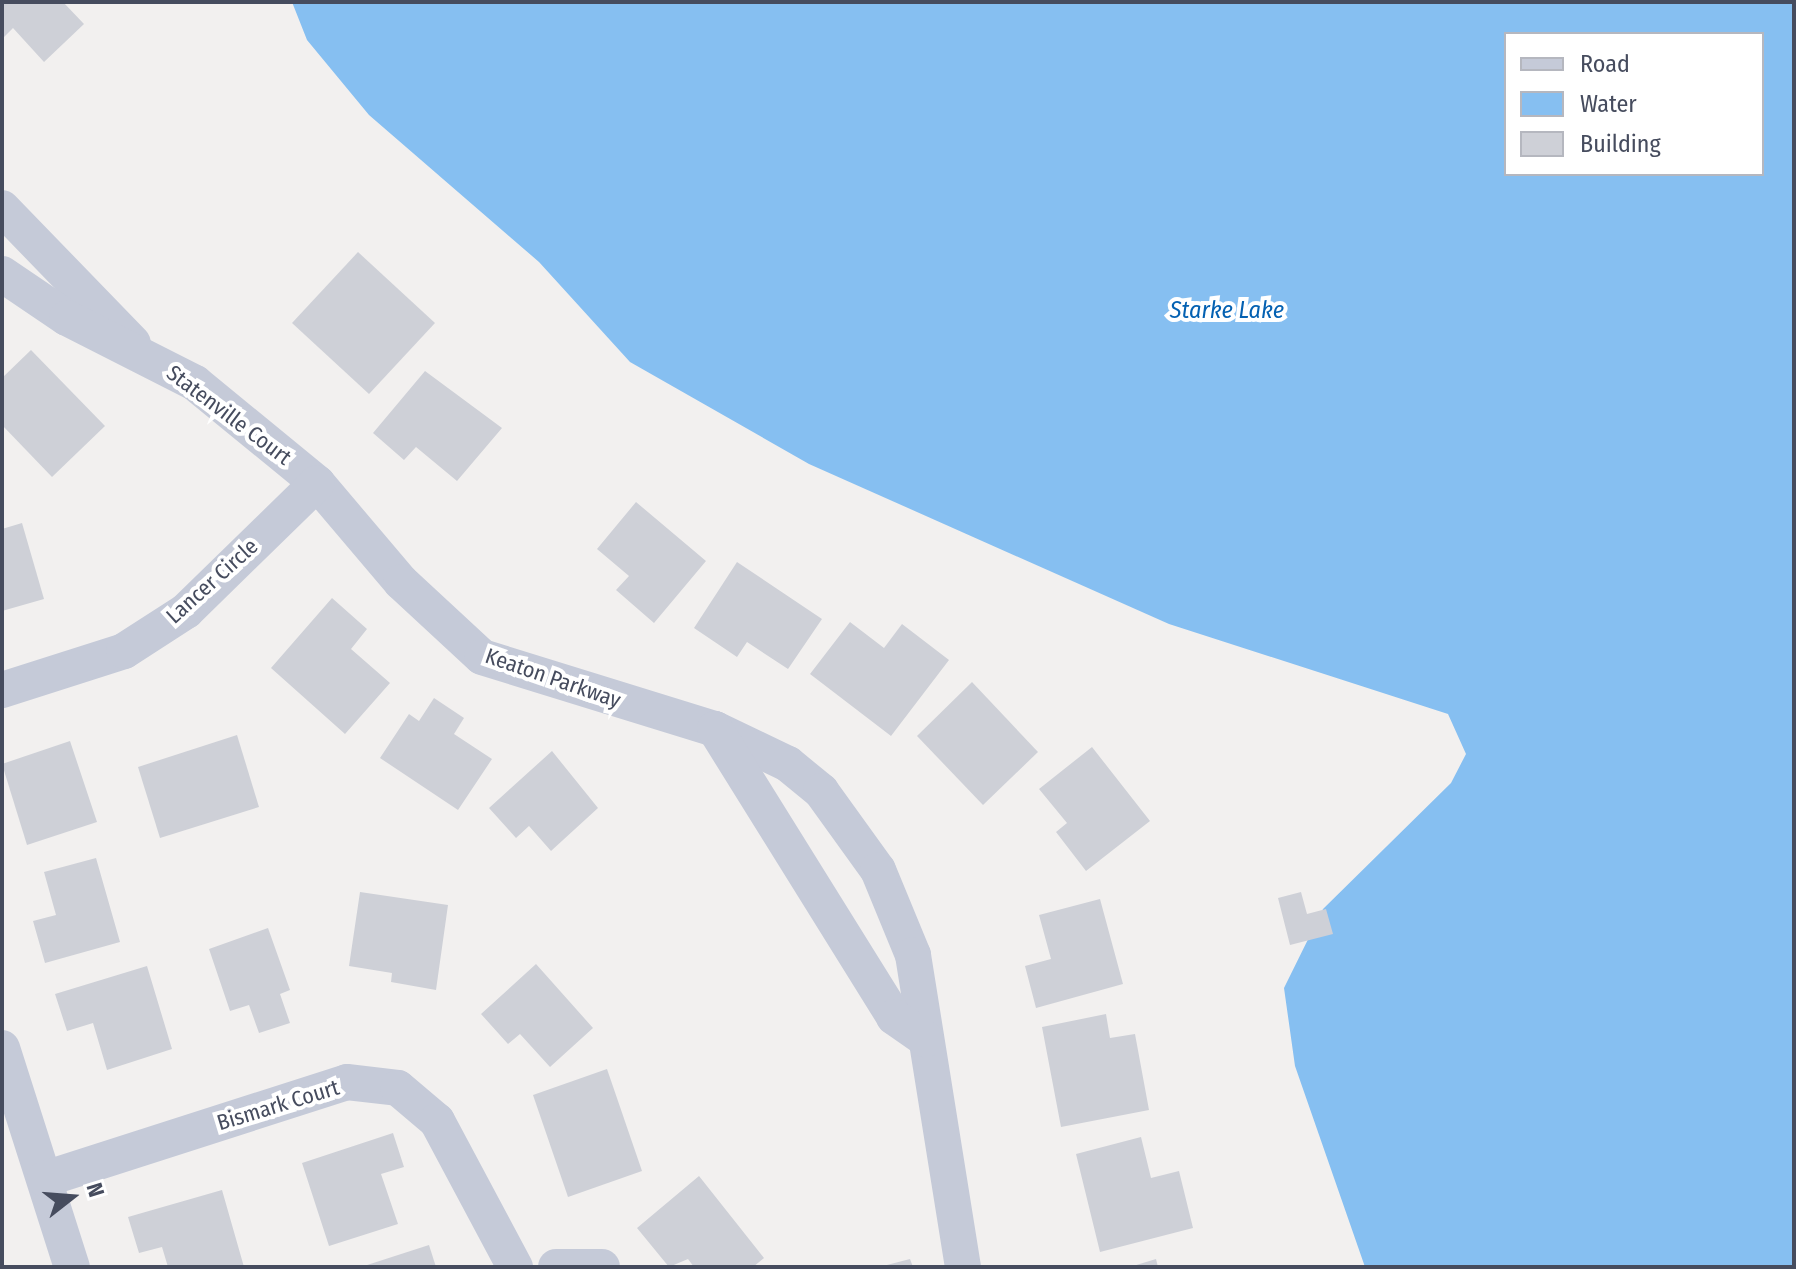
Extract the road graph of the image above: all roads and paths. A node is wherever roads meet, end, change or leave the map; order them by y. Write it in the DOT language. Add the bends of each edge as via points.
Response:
graph roads {
  1 [pos="2,208"];
  2 [pos="2,274"];
  3 [pos="139,350"];
  4 [pos="317,483"];
  5 [pos="2,690"];
  6 [pos="715,729"];
  7 [pos="926,1039"];
  8 [pos="2,1048"];
  9 [pos="45,1179"];
  10 [pos="72,1267"];
  11 [pos="515,1267"];
  12 [pos="556,1267"];
  13 [pos="602,1267"];
  14 [pos="963,1267"];
  1 -- 3 [label="street, Statenville Court" via="100,303"];
  2 -- 3 [label="street, Statenville Court" via="67,318"];
  3 -- 4 [label="street, Statenville Court" via="195,383"];
  4 -- 5 [label="street, Lancer Circle" via="186,611 124,651"];
  4 -- 6 [label="street, Keaton Parkway" via="401,582 482,657 584,693"];
  6 -- 7 [label="street" via="894,1017"];
  6 -- 7 [label="street, Keaton Parkway" via="788,764 821,791 878,870 913,955"];
  7 -- 14 [label="street, Keaton Parkway"];
  8 -- 9 [label="street"];
  9 -- 10 [label="street"];
  9 -- 11 [label="street, Bismark Court" via="347,1082 398,1088 437,1121"];
  12 -- 13 [label="street"];
}
